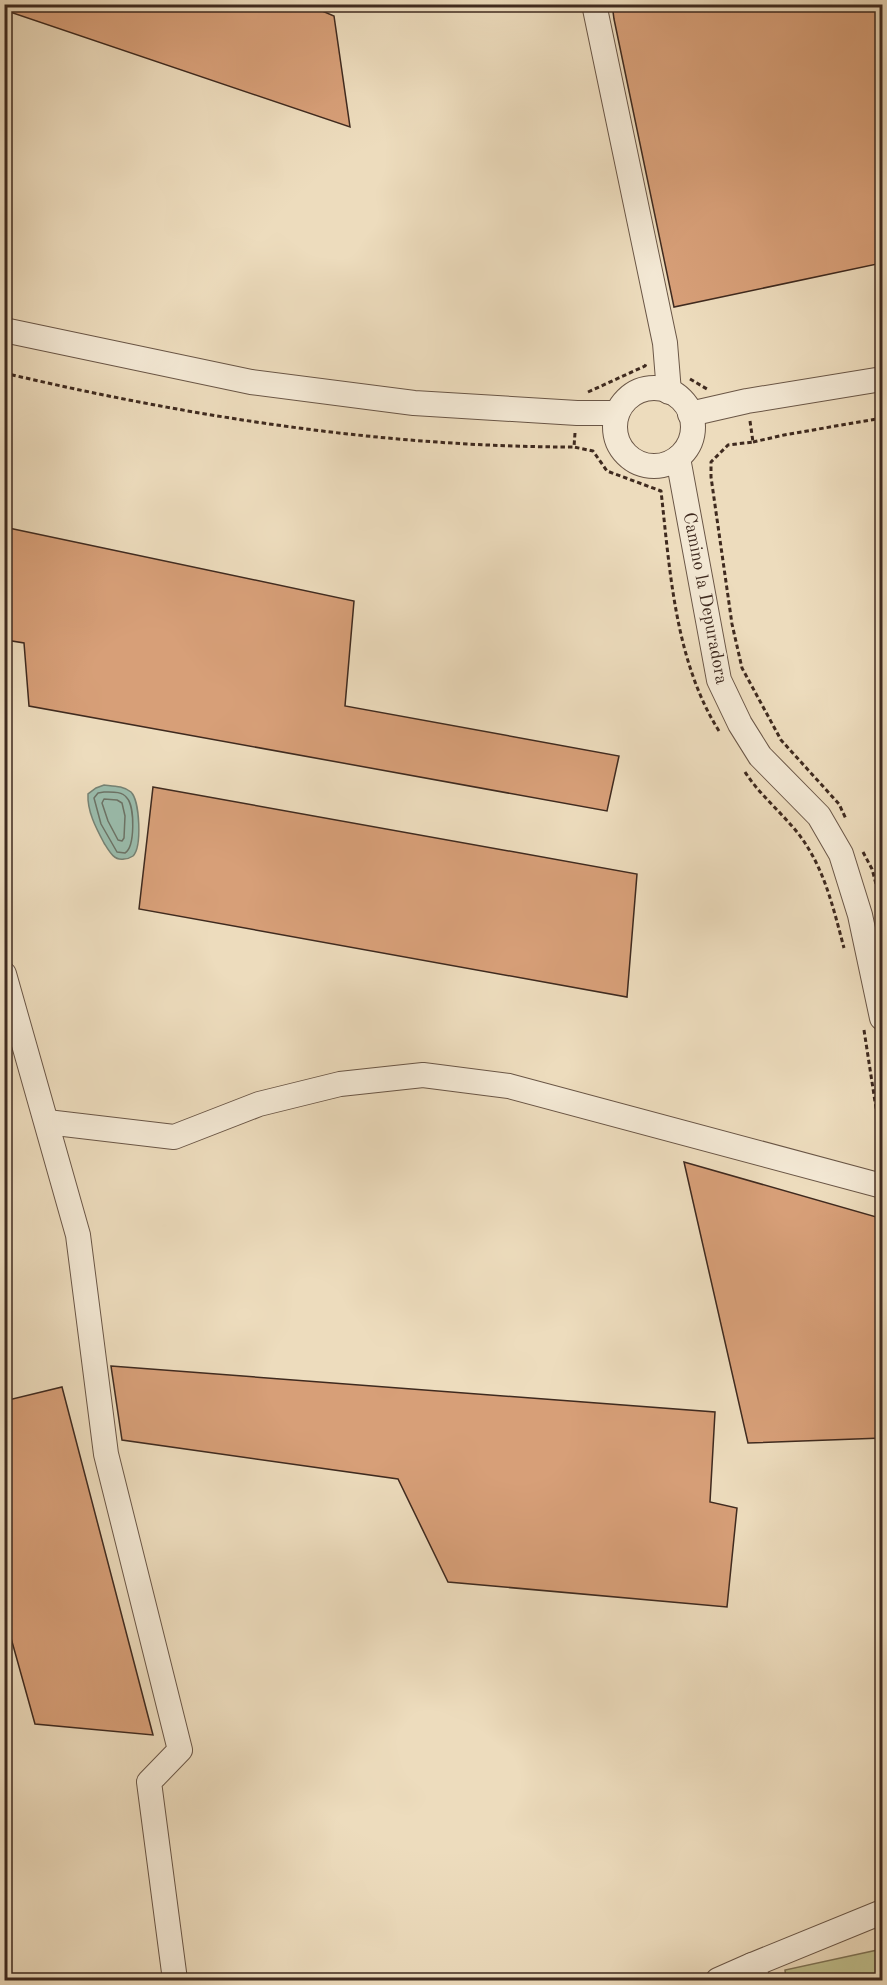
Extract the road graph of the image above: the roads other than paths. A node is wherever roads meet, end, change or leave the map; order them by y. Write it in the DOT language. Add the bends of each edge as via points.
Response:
graph roads {
  1 [pos="594,4"];
  2 [pos="4,330"];
  3 [pos="882,379"];
  4 [pos="669,392"];
  5 [pos="617,413"];
  6 [pos="690,414"];
  7 [pos="678,458"];
  8 [pos="4,974"];
  9 [pos="873,1023"];
  10 [pos="47,1122"];
  11 [pos="882,1186"];
  12 [pos="882,1911"];
  13 [pos="755,1973"];
  14 [pos="175,1980"];
  15 [pos="718,1980"];
  1 -- 4 [label="street" via="665,351"];
  2 -- 5 [label="street" via="251,382 414,403"];
  3 -- 6 [label="street"];
  4 -- 5 [label="street" via="654,388 638,391"];
  4 -- 6 [label="street" via="678,397"];
  5 -- 7 [label="street" via="614,429 619,446 630,459 646,466 663,465"];
  6 -- 7 [label="street" via="692,433"];
  7 -- 9 [label="street, Camino la Depuradora" via="719,680 760,756 819,816 841,854 860,915"];
  8 -- 10 [label="street"];
  10 -- 11 [label="street" via="174,1137 259,1104 330,1086 423,1075 510,1086"];
  10 -- 14 [label="street" via="78,1235 106,1454 180,1750 149,1782"];
  12 -- 13 [label="street"];
  13 -- 15 [label="street"];
}
